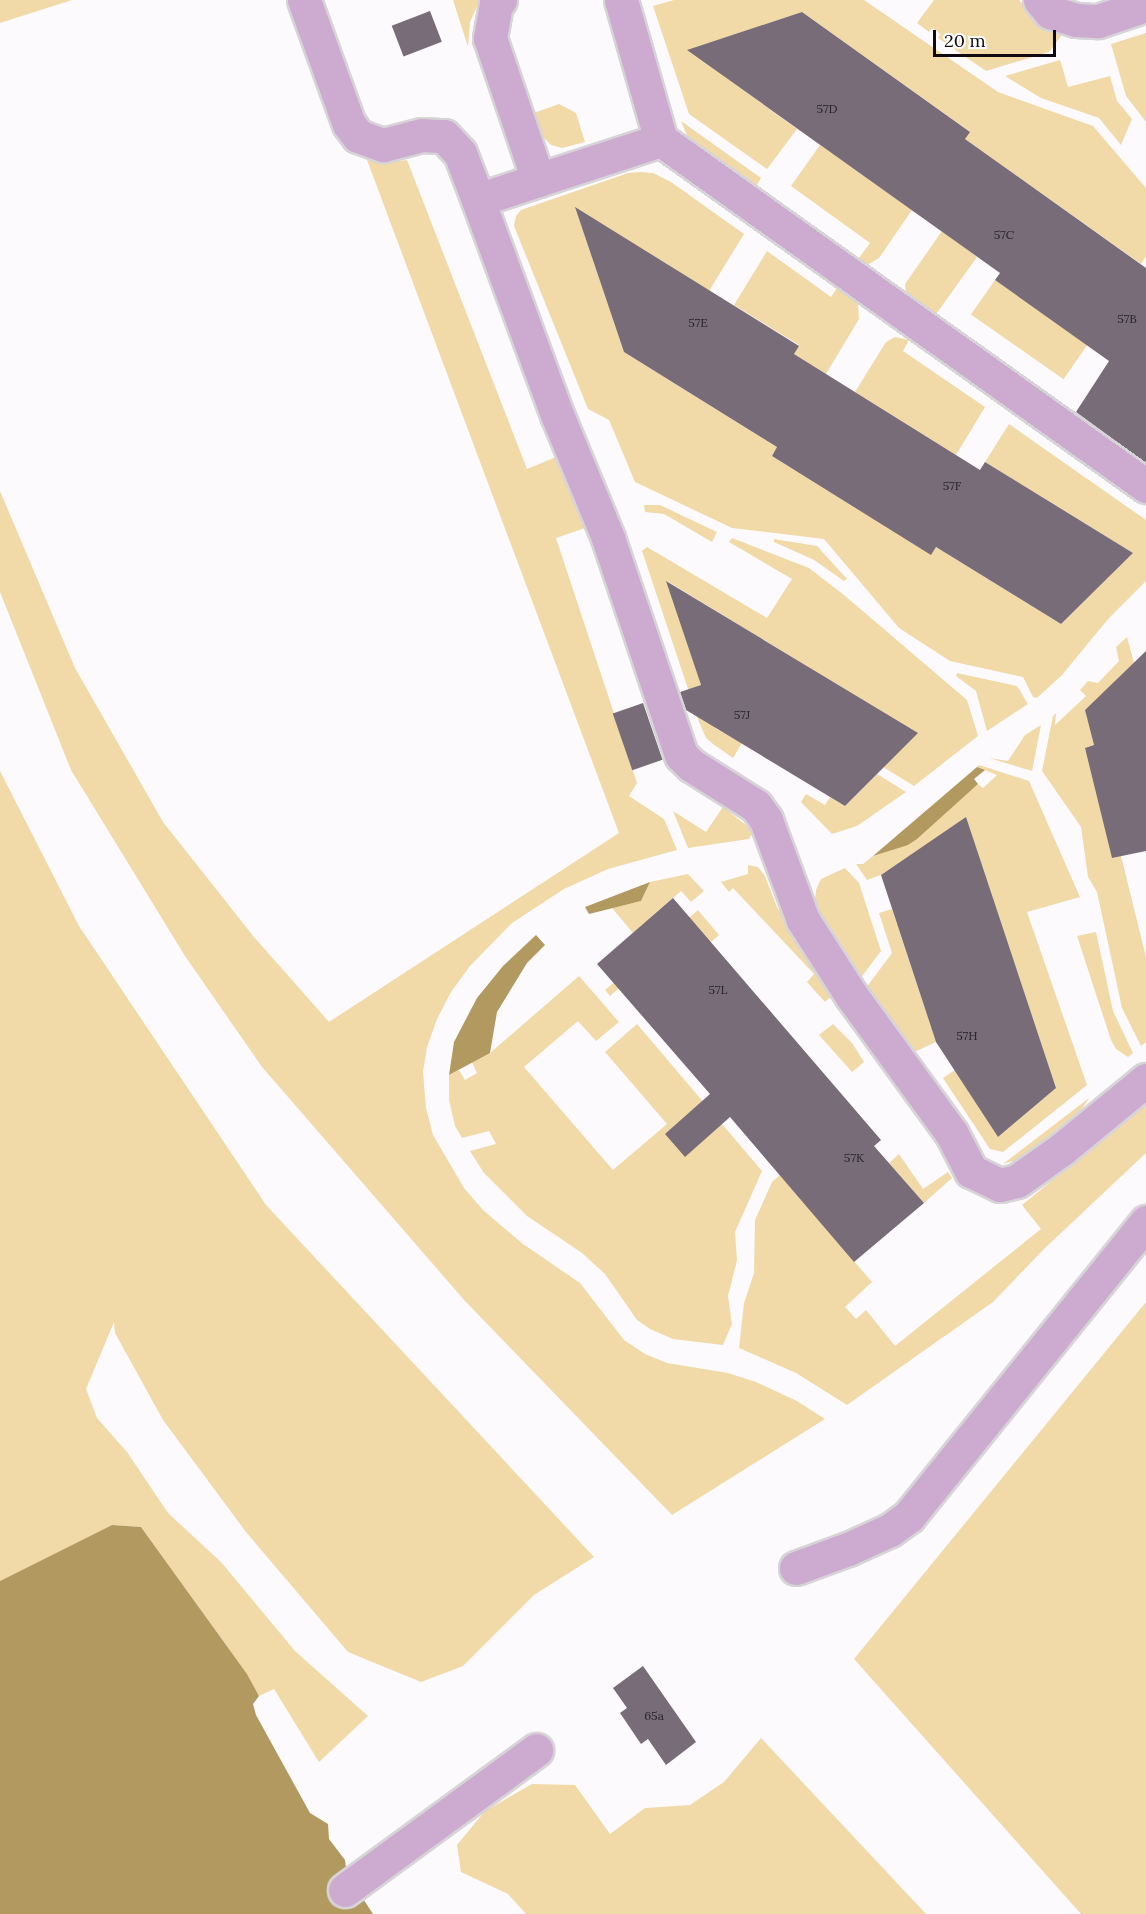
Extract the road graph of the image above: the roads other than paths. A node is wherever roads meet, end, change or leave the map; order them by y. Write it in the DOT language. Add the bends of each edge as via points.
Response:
graph roads {
  1 [pos="304,0"];
  2 [pos="500,0"];
  3 [pos="621,0"];
  4 [pos="1040,0"];
  5 [pos="1146,5"];
  6 [pos="661,140"];
  7 [pos="538,180"];
  8 [pos="478,200"];
  9 [pos="1146,486"];
  10 [pos="1146,1080"];
  11 [pos="1146,1222"];
  12 [pos="796,1568"];
  13 [pos="536,1750"];
  14 [pos="345,1890"];
  1 -- 8 [label="lane" via="349,124 358,136 383,145 422,135 444,136 460,153"];
  2 -- 7 [label="lane" via="495,4 490,38"];
  3 -- 6 [label="lane"];
  4 -- 5 [label="lane" via="1050,12 1076,20 1098,21"];
  6 -- 7 [label="lane"];
  6 -- 9 [label="lane"];
  7 -- 8 [label="lane"];
  8 -- 10 [label="lane" via="558,417 608,538 681,755 756,806 766,820 803,920 952,1134 971,1171 1000,1185 1017,1181"];
  11 -- 12 [label="lane" via="909,1516 890,1530"];
  13 -- 14 [label="lane"];
}
